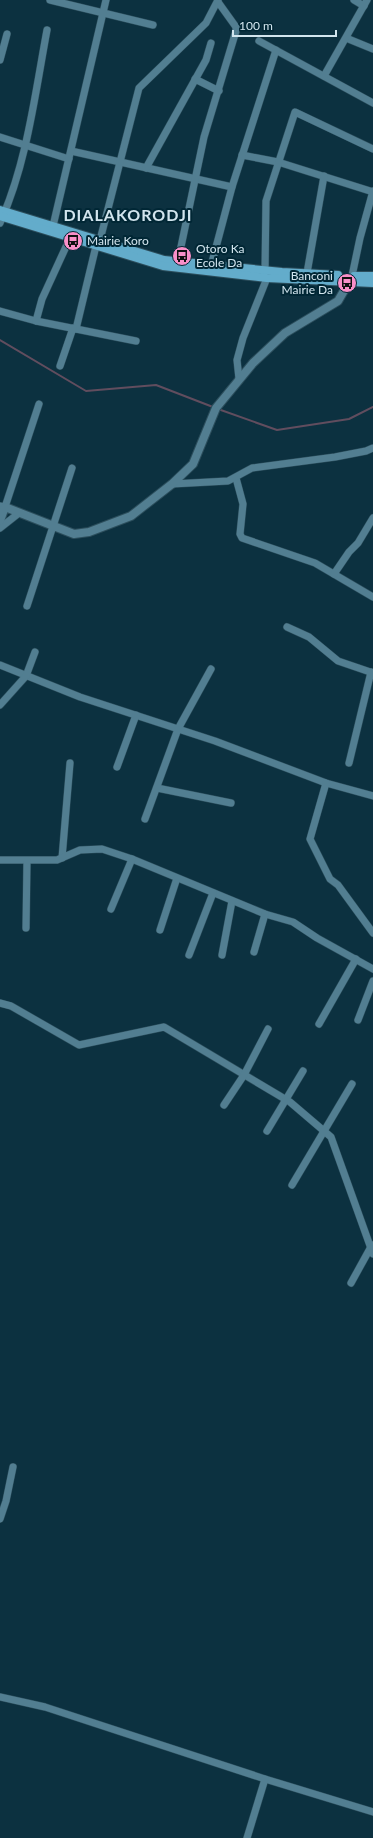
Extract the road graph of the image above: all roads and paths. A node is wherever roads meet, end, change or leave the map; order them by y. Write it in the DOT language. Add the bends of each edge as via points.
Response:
graph roads {
  1 [pos="50,0"];
  2 [pos="106,0"];
  3 [pos="354,0"];
  4 [pos="218,1"];
  5 [pos="366,3"];
  6 [pos="103,13"];
  7 [pos="153,25"];
  8 [pos="47,30"];
  9 [pos="7,34"];
  10 [pos="346,38"];
  11 [pos="259,41"];
  12 [pos="212,43"];
  13 [pos="373,49"];
  14 [pos="276,50"];
  15 [pos="0,60"];
  16 [pos="324,76"];
  17 [pos="195,79"];
  18 [pos="219,91"];
  19 [pos="373,103"];
  20 [pos="0,137"];
  21 [pos="26,145"];
  22 [pos="373,149"];
  23 [pos="71,151"];
  24 [pos="242,155"];
  25 [pos="69,159"];
  26 [pos="120,162"];
  27 [pos="278,162"];
  28 [pos="146,168"];
  29 [pos="324,176"];
  30 [pos="195,179"];
  31 [pos="232,187"];
  32 [pos="373,192"];
  33 [pos="2,215"];
  34 [pos="53,226"];
  35 [pos="70,238"];
  36 [pos="98,243"];
  37 [pos="178,261"];
  38 [pos="211,266"];
  39 [pos="307,273"];
  40 [pos="266,274"];
  41 [pos="352,278"];
  42 [pos="372,280"];
  43 [pos="0,310"];
  44 [pos="36,321"];
  45 [pos="75,329"];
  46 [pos="136,341"];
  47 [pos="60,366"];
  48 [pos="239,379"];
  49 [pos="39,404"];
  50 [pos="373,448"];
  51 [pos="72,468"];
  52 [pos="236,478"];
  53 [pos="172,484"];
  54 [pos="2,507"];
  55 [pos="19,513"];
  56 [pos="373,518"];
  57 [pos="0,521"];
  58 [pos="53,526"];
  59 [pos="0,528"];
  60 [pos="334,574"];
  61 [pos="373,597"];
  62 [pos="27,606"];
  63 [pos="287,627"];
  64 [pos="35,652"];
  65 [pos="0,665"];
  66 [pos="211,669"];
  67 [pos="372,673"];
  68 [pos="26,676"];
  69 [pos="0,705"];
  70 [pos="136,715"];
  71 [pos="178,729"];
  72 [pos="70,763"];
  73 [pos="349,763"];
  74 [pos="117,767"];
  75 [pos="326,784"];
  76 [pos="157,788"];
  77 [pos="373,796"];
  78 [pos="231,803"];
  79 [pos="145,820"];
  80 [pos="62,858"];
  81 [pos="132,859"];
  82 [pos="0,860"];
  83 [pos="27,861"];
  84 [pos="177,878"];
  85 [pos="213,893"];
  86 [pos="232,901"];
  87 [pos="111,909"];
  88 [pos="265,914"];
  89 [pos="26,928"];
  90 [pos="160,930"];
  91 [pos="373,933"];
  92 [pos="254,952"];
  93 [pos="189,955"];
  94 [pos="222,955"];
  95 [pos="356,959"];
  96 [pos="373,968"];
  97 [pos="373,981"];
  98 [pos="0,1003"];
  99 [pos="358,1020"];
  100 [pos="319,1024"];
  101 [pos="268,1029"];
  102 [pos="303,1071"];
  103 [pos="244,1075"];
  104 [pos="352,1084"];
  105 [pos="286,1100"];
  106 [pos="224,1105"];
  107 [pos="267,1131"];
  108 [pos="324,1131"];
  109 [pos="292,1186"];
  110 [pos="372,1248"];
  111 [pos="350,1283"];
  112 [pos="13,1467"];
  113 [pos="0,1519"];
  114 [pos="0,1697"];
  115 [pos="265,1779"];
  116 [pos="373,1812"];
  117 [pos="247,1838"];
  1 -- 6 [label="street"];
  2 -- 6 [label="street"];
  3 -- 5 [label="street"];
  4 -- 18 [label="street" via="236,27"];
  4 -- 26 [label="street" via="206,23 139,88"];
  5 -- 10 [label="street"];
  6 -- 7 [label="street"];
  6 -- 23 [label="street"];
  8 -- 21 [label="street"];
  9 -- 15 [label="street"];
  10 -- 13 [label="street"];
  10 -- 16 [label="street"];
  11 -- 14 [label="street"];
  12 -- 17 [label="street"];
  14 -- 16 [label="street"];
  14 -- 24 [label="street"];
  16 -- 19 [label="street"];
  17 -- 18 [label="street"];
  17 -- 28 [label="street"];
  18 -- 30 [label="street" via="204,137"];
  20 -- 21 [label="street"];
  21 -- 25 [label="street"];
  21 -- 33 [label="street"];
  22 -- 27 [label="street" via="295,112"];
  23 -- 25 [label="street"];
  23 -- 26 [label="street"];
  24 -- 27 [label="street"];
  24 -- 31 [label="street"];
  25 -- 34 [label="street"];
  26 -- 28 [label="street"];
  26 -- 36 [label="street"];
  27 -- 29 [label="street"];
  27 -- 40 [label="street" via="266,201"];
  28 -- 30 [label="street"];
  29 -- 32 [label="street"];
  29 -- 39 [label="street"];
  30 -- 31 [label="street"];
  30 -- 37 [label="street"];
  31 -- 38 [label="street"];
  32 -- 41 [label="street"];
  33 -- 34 [label="main road"];
  33 -- 35 [label="main road"];
  34 -- 36 [label="main road"];
  35 -- 36 [label="main road"];
  35 -- 44 [label="street" via="42,299"];
  36 -- 37 [label="main road"];
  36 -- 40 [label="main road" via="163,266"];
  36 -- 45 [label="street"];
  37 -- 38 [label="main road"];
  38 -- 40 [label="main road"];
  39 -- 40 [label="main road"];
  39 -- 41 [label="main road"];
  40 -- 41 [label="main road"];
  40 -- 48 [label="street" via="237,360"];
  41 -- 42 [label="main road"];
  41 -- 48 [label="street" via="338,301 285,333"];
  43 -- 44 [label="street"];
  44 -- 45 [label="street"];
  45 -- 46 [label="street"];
  45 -- 47 [label="street"];
  48 -- 53 [label="street" via="216,408 193,464"];
  49 -- 54 [label="street"];
  50 -- 52 [label="street" via="335,457 252,468"];
  51 -- 58 [label="street"];
  52 -- 53 [label="street" via="228,481"];
  52 -- 60 [label="street" via="243,504 240,534 242,538 308,560"];
  53 -- 58 [label="street" via="131,516 115,524 74,534"];
  54 -- 55 [label="street"];
  54 -- 57 [label="street"];
  55 -- 58 [label="street"];
  55 -- 59 [label="street"];
  56 -- 60 [label="street"];
  58 -- 62 [label="street"];
  60 -- 61 [label="street"];
  63 -- 67 [label="street" via="309,637 338,661"];
  64 -- 68 [label="street"];
  65 -- 68 [label="street"];
  66 -- 71 [label="street"];
  67 -- 73 [label="street"];
  68 -- 69 [label="street"];
  68 -- 70 [label="street"];
  70 -- 71 [label="street"];
  70 -- 74 [label="street"];
  71 -- 75 [label="street"];
  71 -- 76 [label="street"];
  72 -- 80 [label="street"];
  75 -- 77 [label="street"];
  75 -- 91 [label="street" via="310,839 330,879 338,885"];
  76 -- 78 [label="street"];
  76 -- 79 [label="street"];
  80 -- 81 [label="street" via="80,850 102,849"];
  80 -- 83 [label="street"];
  81 -- 84 [label="street"];
  81 -- 87 [label="street"];
  82 -- 83 [label="street"];
  83 -- 89 [label="street"];
  84 -- 85 [label="street"];
  84 -- 90 [label="street"];
  85 -- 86 [label="street"];
  85 -- 93 [label="street"];
  86 -- 88 [label="street"];
  86 -- 94 [label="street"];
  88 -- 92 [label="street"];
  88 -- 95 [label="street" via="293,922"];
  95 -- 96 [label="street"];
  95 -- 100 [label="street"];
  97 -- 99 [label="street"];
  98 -- 103 [label="street" via="11,1006 79,1046 164,1027"];
  101 -- 103 [label="street"];
  102 -- 105 [label="street"];
  103 -- 105 [label="street"];
  103 -- 106 [label="street"];
  104 -- 108 [label="street"];
  105 -- 107 [label="street"];
  105 -- 108 [label="street"];
  108 -- 109 [label="street"];
  108 -- 110 [label="street" via="331,1137"];
  110 -- 111 [label="street"];
  112 -- 113 [label="street"];
  114 -- 115 [label="street" via="45,1707"];
  115 -- 116 [label="street"];
  115 -- 117 [label="street"];
}
